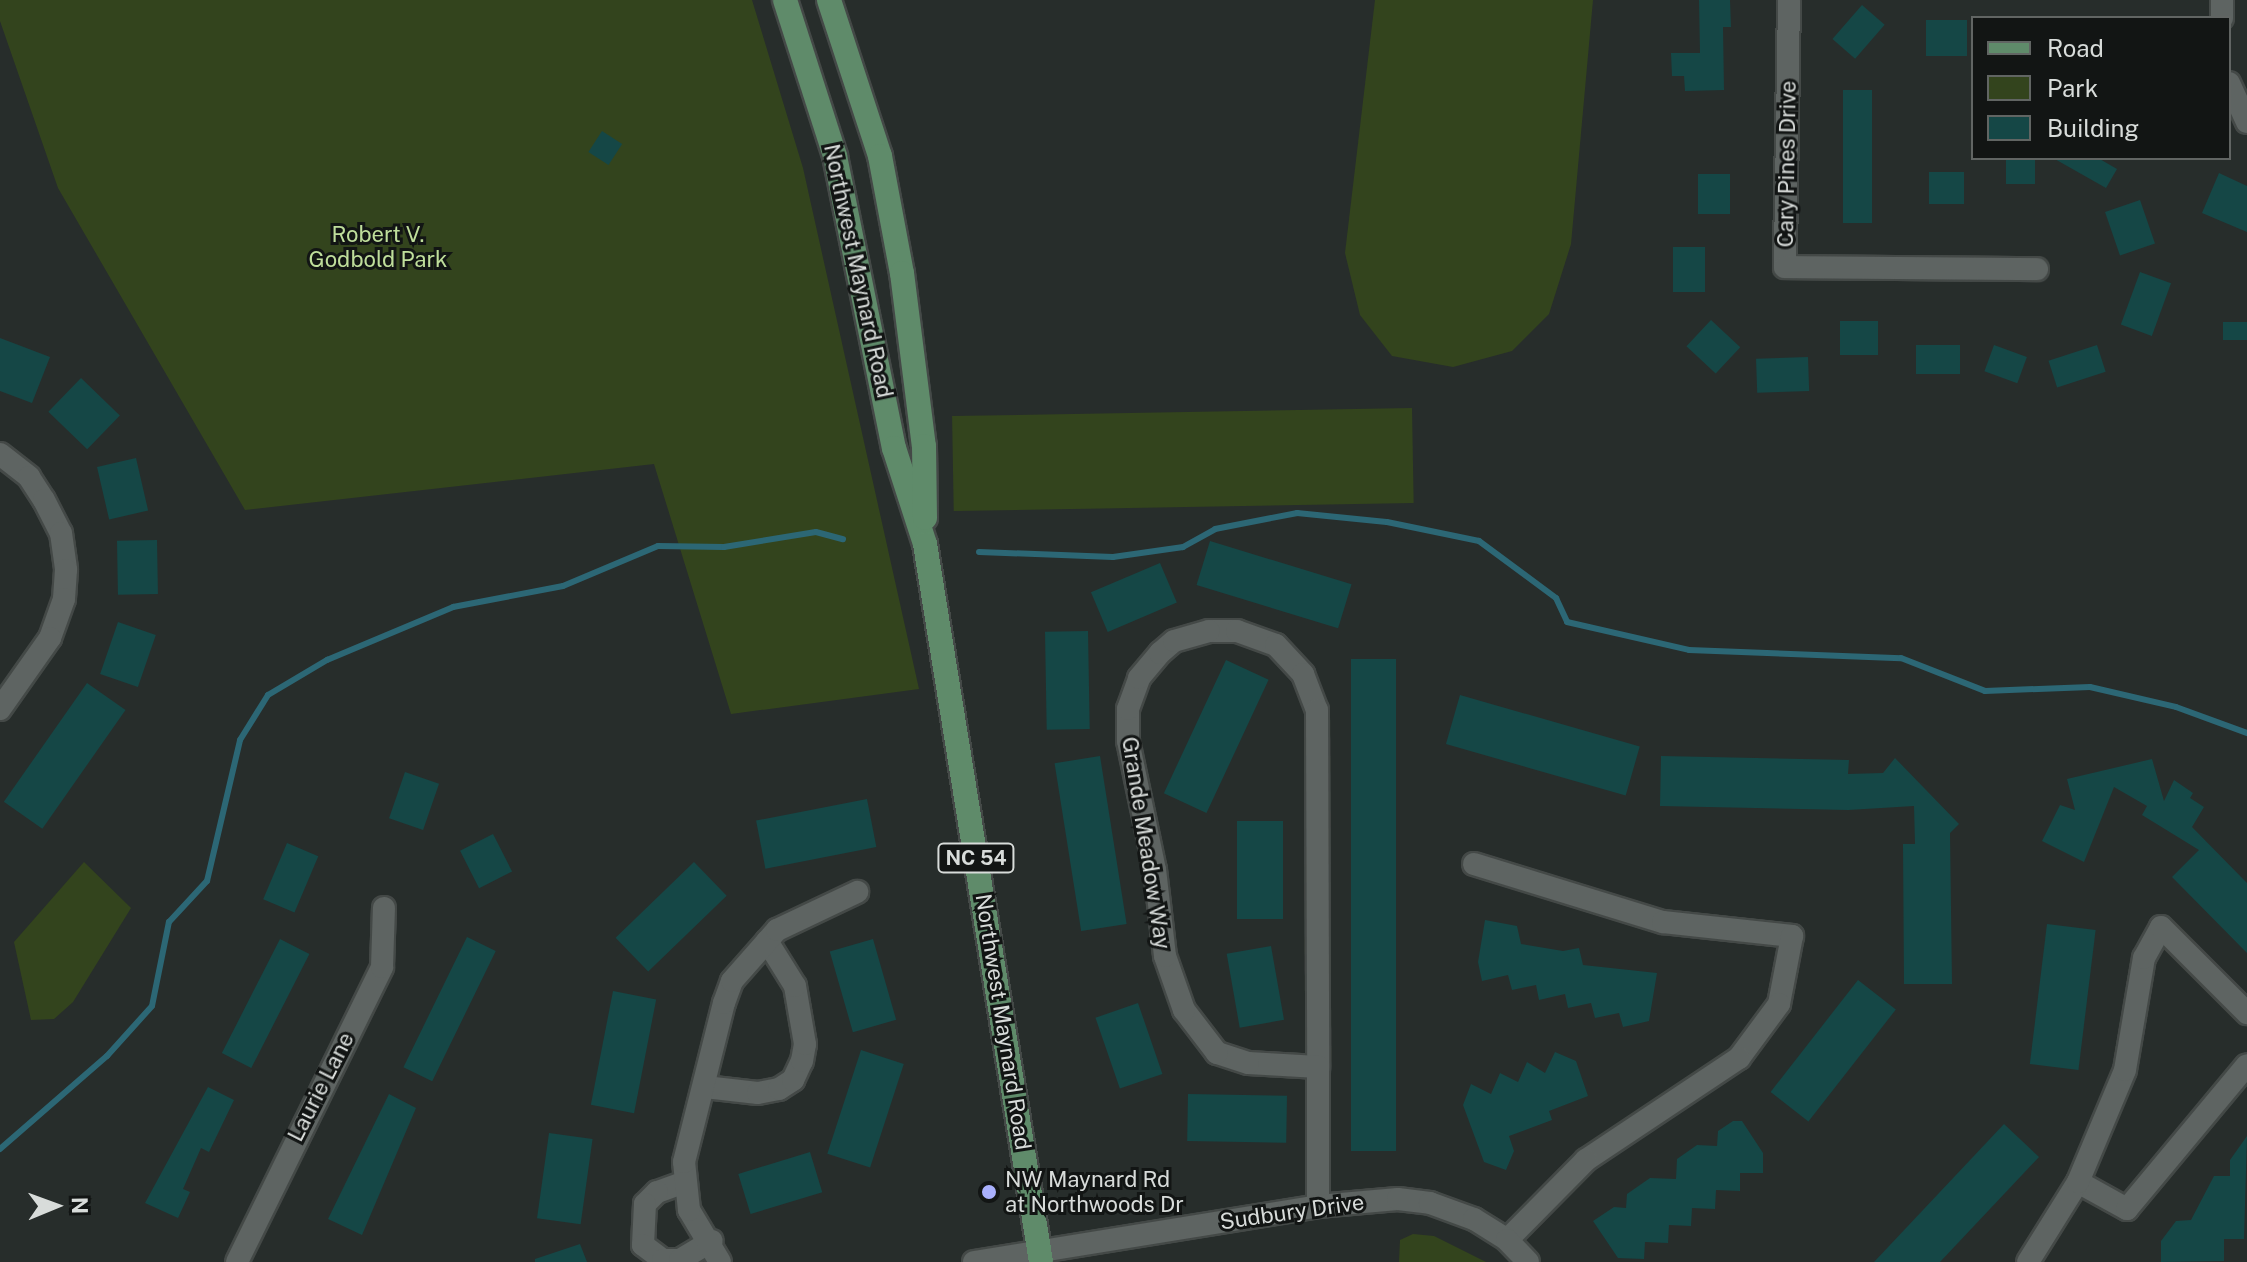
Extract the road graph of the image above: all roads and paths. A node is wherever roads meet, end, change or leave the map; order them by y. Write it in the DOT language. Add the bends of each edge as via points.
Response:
graph roads {
  1 [pos="785,0"];
  2 [pos="829,0"];
  3 [pos="1789,0"];
  4 [pos="2231,87"];
  5 [pos="2247,122"];
  6 [pos="2037,269"];
  7 [pos="0,454"];
  8 [pos="925,544"];
  9 [pos="0,709"];
  10 [pos="1474,864"];
  11 [pos="857,892"];
  12 [pos="384,908"];
  13 [pos="767,941"];
  14 [pos="2247,1013"];
  15 [pos="2247,1065"];
  16 [pos="1318,1067"];
  17 [pos="705,1087"];
  18 [pos="685,1182"];
  19 [pos="2078,1182"];
  20 [pos="1318,1206"];
  21 [pos="1507,1240"];
  22 [pos="716,1252"];
  23 [pos="1041,1257"];
  24 [pos="688,1259"];
  25 [pos="237,1262"];
  26 [pos="974,1262"];
  27 [pos="1528,1262"];
  28 [pos="2028,1262"];
  1 -- 8 [label="main road, Northwest Maynard Road / NC 54" via="835,156 894,448"];
  2 -- 8 [label="main road, Northwest Maynard Road / NC 54" via="880,156 902,273 924,446"];
  3 -- 6 [label="street, Cary Pines Drive" via="1785,267"];
  4 -- 5 [label="street"];
  7 -- 9 [label="street" via="29,477 54,517 66,570 64,599 50,638"];
  8 -- 23 [label="main road, Northwest Maynard Road / NC 54"];
  10 -- 21 [label="street" via="1663,922 1792,936 1779,1004 1739,1058 1586,1160"];
  11 -- 13 [label="street" via="790,922"];
  12 -- 25 [label="street, Laurie Lane" via="382,967"];
  13 -- 17 [label="street" via="732,981"];
  13 -- 17 [label="street" via="795,986 805,1044 802,1061 793,1080 779,1089 758,1093"];
  14 -- 19 [label="street" via="2161,927 2144,958 2125,1070"];
  15 -- 19 [label="street" via="2127,1209"];
  16 -- 16 [label="street, Grande Meadow Way" via="1319,735 1312,691 1291,658 1258,636 1237,631 1189,635 1148,665 1128,709 1128,741 1155,870 1165,956 1184,1010 1217,1053 1248,1063"];
  16 -- 20 [label="street, Grande Meadow Way"];
  17 -- 18 [label="street" via="684,1162"];
  18 -- 22 [label="street" via="689,1210"];
  18 -- 24 [label="street" via="657,1192 645,1204 640,1231 649,1255"];
  19 -- 28 [label="street"];
  20 -- 21 [label="street, Sudbury Drive" via="1398,1199 1430,1203 1474,1219"];
  20 -- 23 [label="street, Sudbury Drive"];
  21 -- 27 [label="street, Sudbury Drive"];
  22 -- 24 [label="street"];
  23 -- 26 [label="street, Sudbury Drive"];
}
